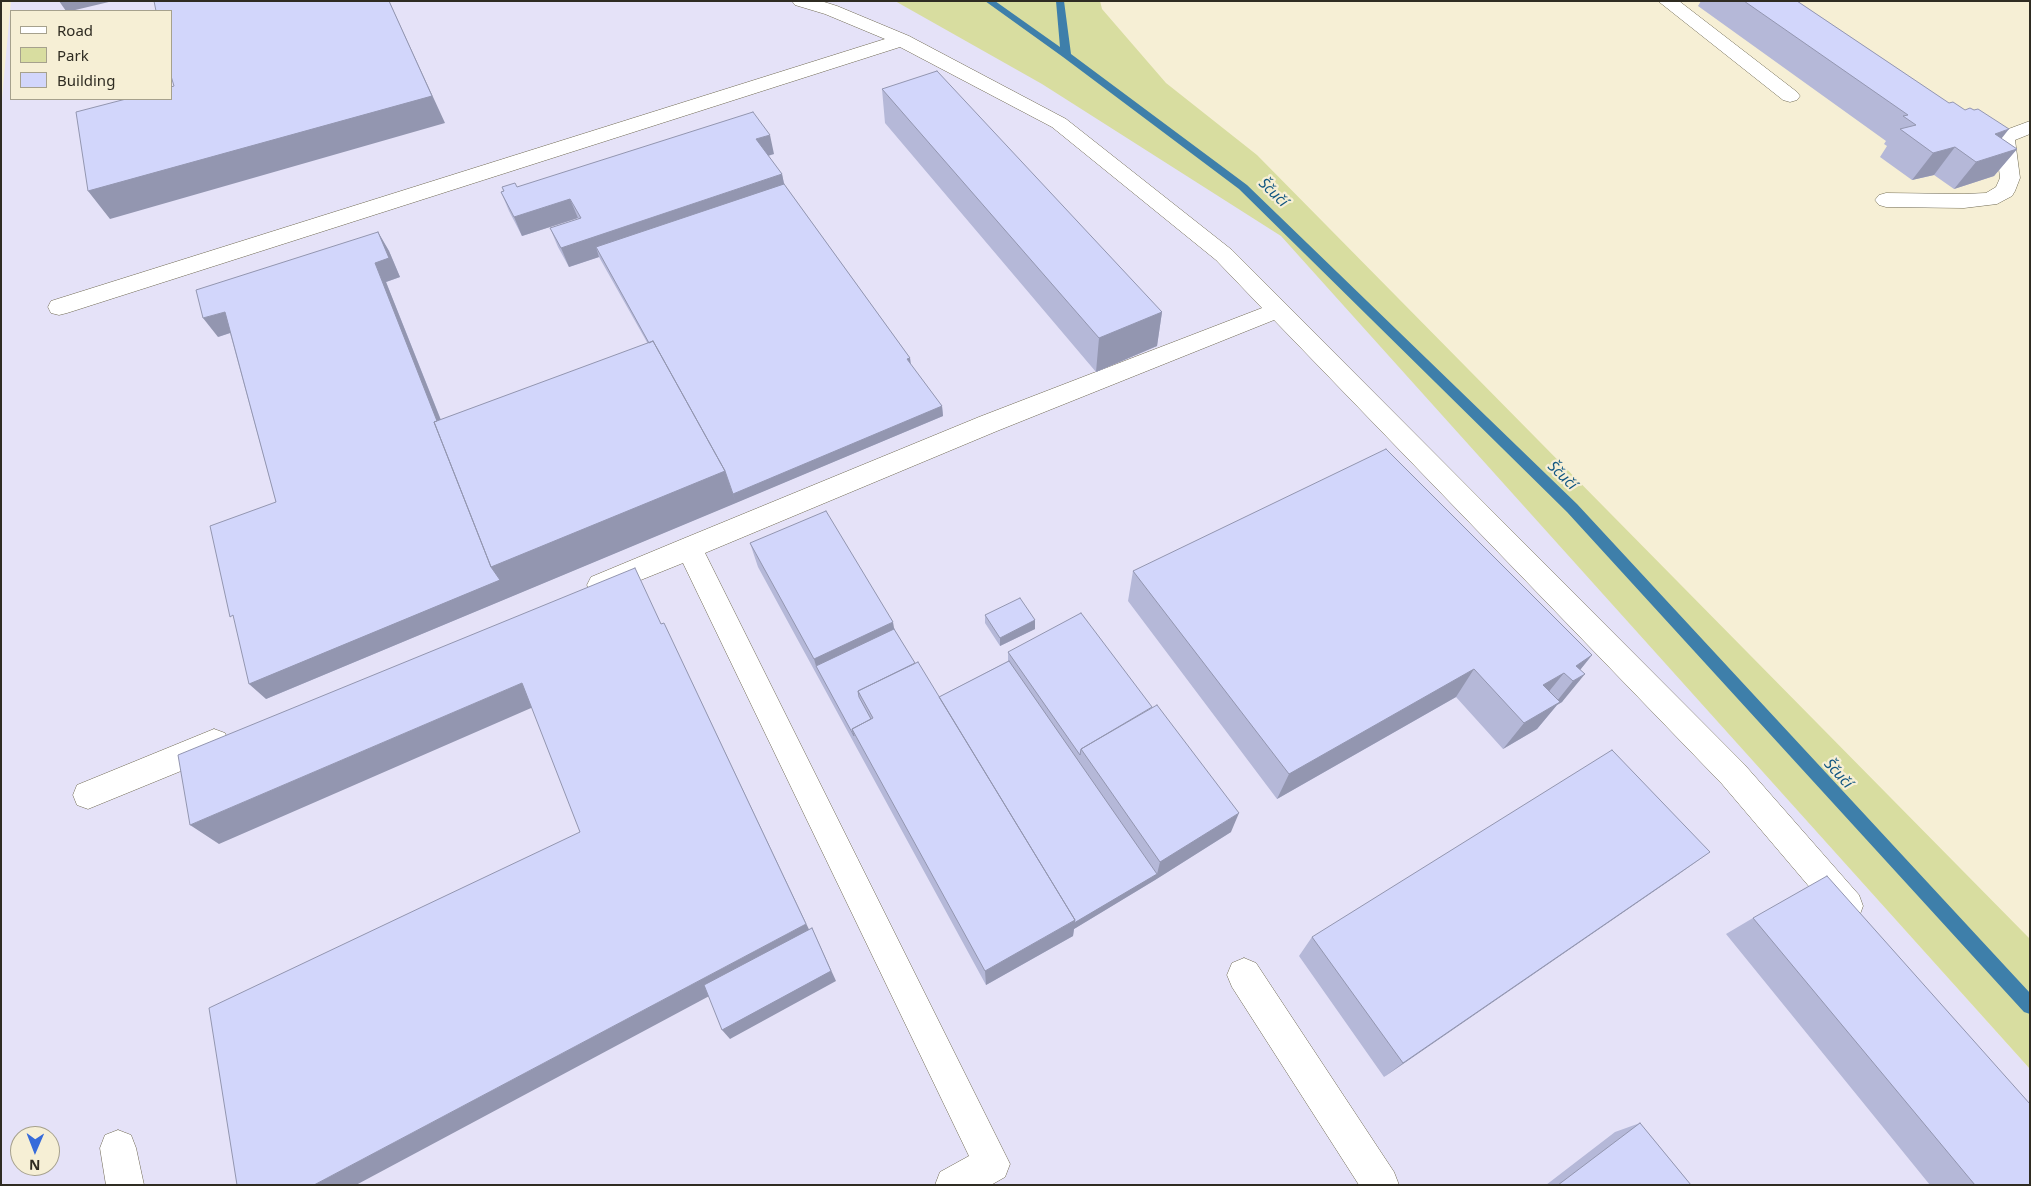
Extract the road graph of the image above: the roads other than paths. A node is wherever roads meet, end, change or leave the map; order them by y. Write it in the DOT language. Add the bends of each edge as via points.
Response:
graph roads {
  1 [pos="801,1"];
  2 [pos="1666,1"];
  3 [pos="902,40"];
  4 [pos="1790,96"];
  5 [pos="1950,124"];
  6 [pos="2030,127"];
  7 [pos="2005,137"];
  8 [pos="1886,200"];
  9 [pos="59,307"];
  10 [pos="1278,310"];
  11 [pos="689,548"];
  12 [pos="578,594"];
  13 [pos="236,734"];
  14 [pos="88,795"];
  15 [pos="1862,924"];
  16 [pos="1244,975"];
  17 [pos="118,1148"];
  18 [pos="125,1185"];
  19 [pos="953,1185"];
  20 [pos="1380,1185"];
  1 -- 3 [label="street"];
  2 -- 4 [label="street"];
  3 -- 9 [label="street"];
  3 -- 10 [label="street" via="1059,123 1224,255"];
  5 -- 7 [label="street" via="1973,134"];
  6 -- 7 [label="street"];
  7 -- 8 [label="street" via="2010,178 2006,191 1990,199 1964,201"];
  10 -- 11 [label="street" via="988,424"];
  10 -- 15 [label="street" via="1733,774"];
  11 -- 12 [label="street"];
  11 -- 19 [label="street" via="992,1164"];
  13 -- 14 [label="street"];
  16 -- 20 [label="street"];
  17 -- 18 [label="street"];
}
